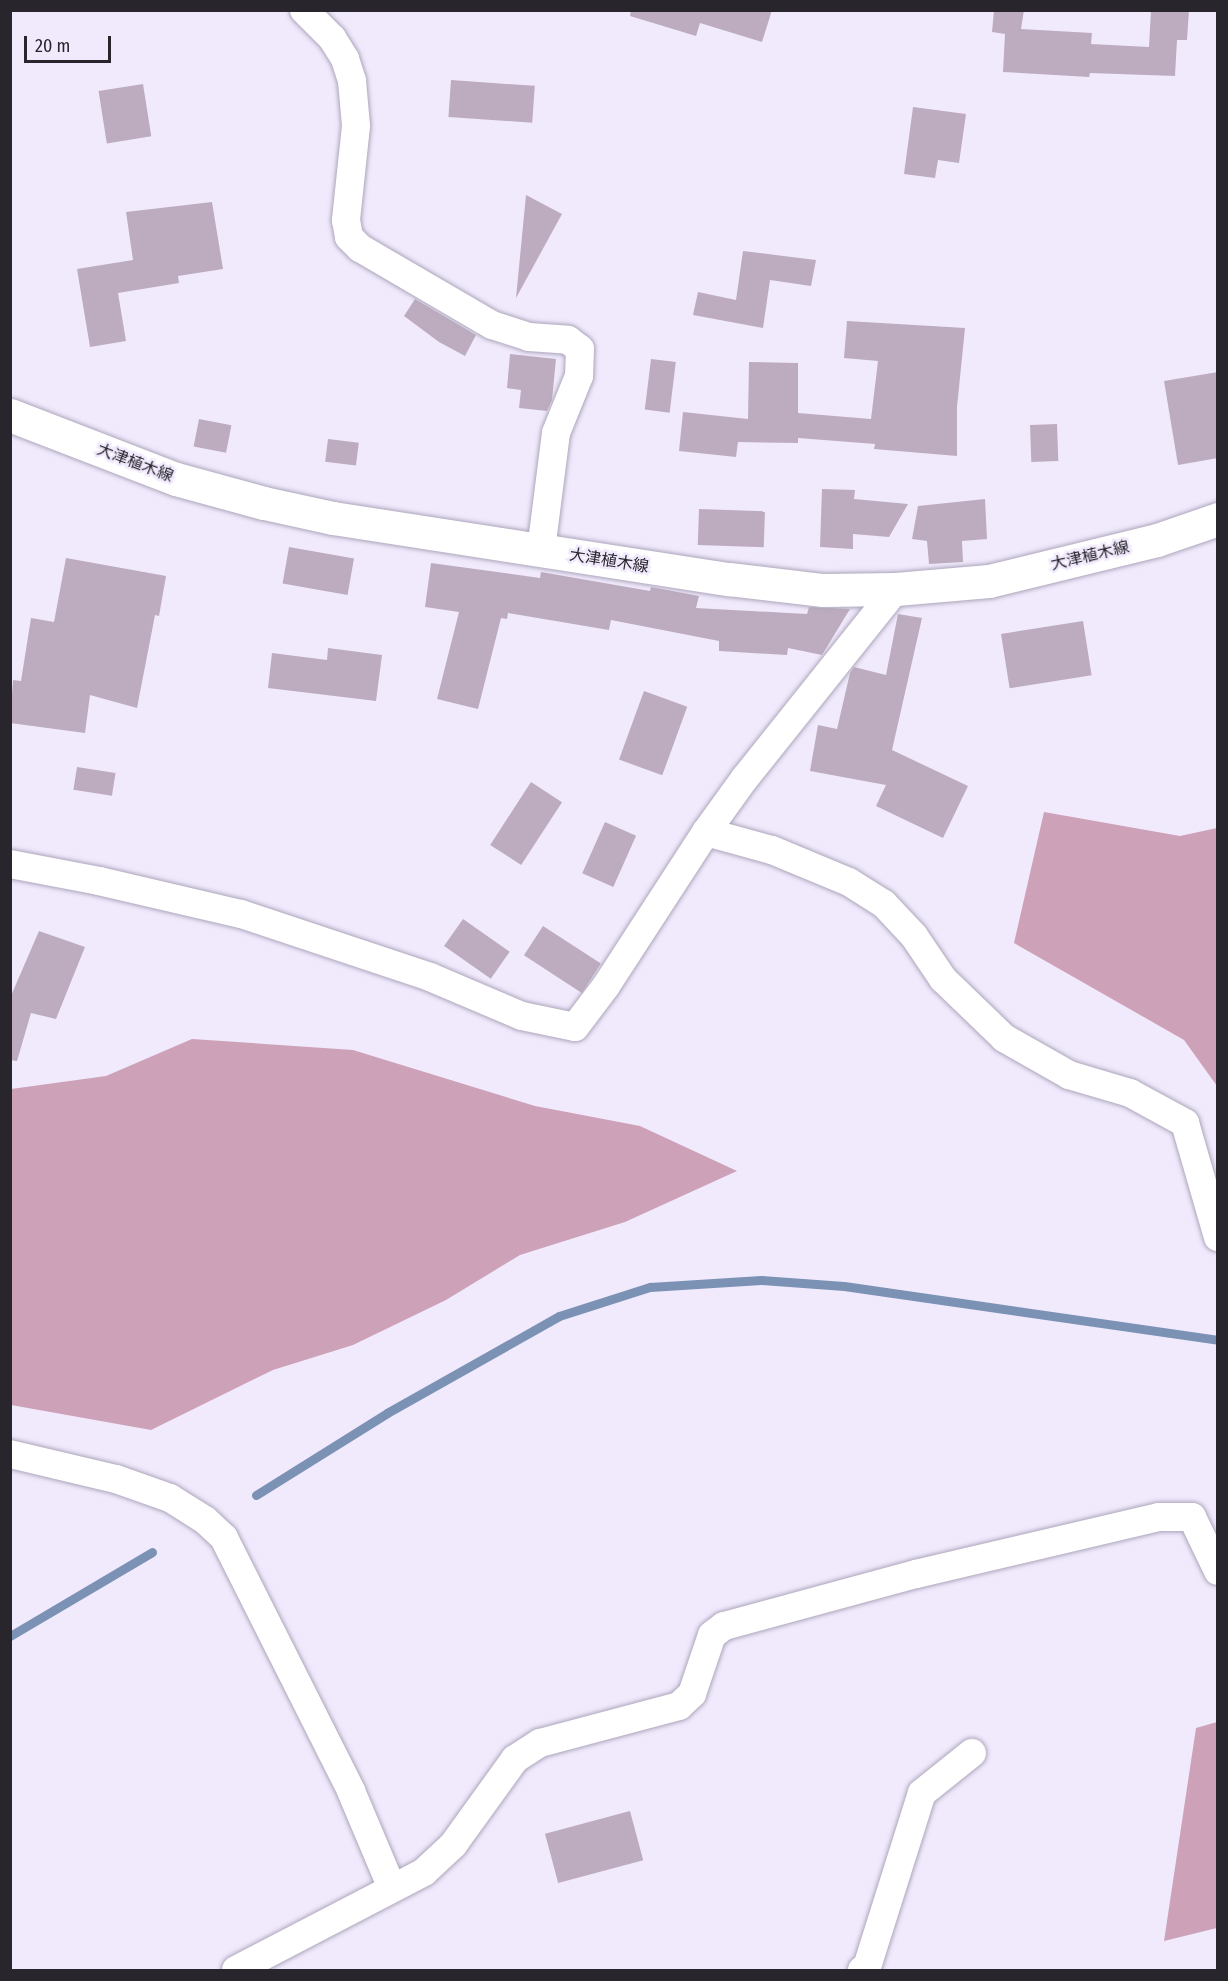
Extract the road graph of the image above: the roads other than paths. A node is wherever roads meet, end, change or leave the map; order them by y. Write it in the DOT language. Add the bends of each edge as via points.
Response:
graph roads {
  1 [pos="304,10"];
  2 [pos="10,415"];
  3 [pos="1218,519"];
  4 [pos="541,550"];
  5 [pos="896,590"];
  6 [pos="706,832"];
  7 [pos="10,864"];
  8 [pos="1218,1237"];
  9 [pos="10,1454"];
  10 [pos="1218,1571"];
  11 [pos="972,1752"];
  12 [pos="392,1888"];
  13 [pos="236,1971"];
  14 [pos="862,1971"];
  1 -- 4 [label="street" via="332,38 352,81 356,126 346,220 350,237 360,248 492,325 528,338 568,340 580,349 579,376 556,433"];
  2 -- 4 [label="main road, 大津植木線" via="176,479 264,503 333,518"];
  3 -- 5 [label="main road, 大津植木線" via="1157,540 989,580"];
  4 -- 5 [label="main road, 大津植木線" via="823,590"];
  5 -- 6 [label="street"];
  6 -- 7 [label="street" via="575,1027 522,1016 430,976 241,914 99,880"];
  6 -- 8 [label="street" via="772,850 849,882 884,904 914,936 942,979 1004,1038 1070,1076 1130,1093 1185,1123"];
  9 -- 12 [label="street" via="116,1479 170,1498 205,1520 224,1538 351,1791"];
  10 -- 12 [label="street" via="1192,1517 1159,1517 916,1574 724,1626 712,1635 692,1694 679,1706 540,1743 515,1759 453,1845 424,1872"];
  11 -- 14 [label="street" via="922,1793 867,1967"];
  12 -- 13 [label="street"];
}
